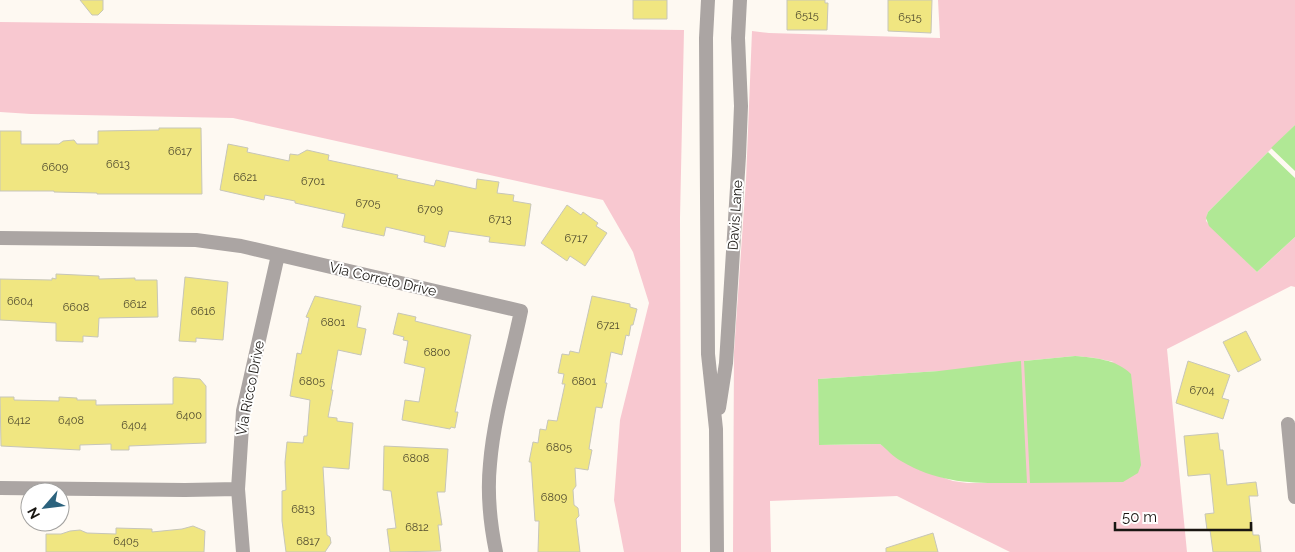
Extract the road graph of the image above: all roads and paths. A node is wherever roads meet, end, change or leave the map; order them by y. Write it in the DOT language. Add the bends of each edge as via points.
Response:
graph roads {
  1 [pos="708,0"];
  2 [pos="740,0"];
  3 [pos="0,238"];
  4 [pos="278,255"];
  5 [pos="1288,424"];
  6 [pos="716,429"];
  7 [pos="0,488"];
  8 [pos="238,489"];
  9 [pos="1295,497"];
  10 [pos="243,552"];
  11 [pos="496,552"];
  12 [pos="717,552"];
  1 -- 6 [label="street, Davis Lane" via="708,354"];
  2 -- 6 [label="street, Davis Lane" via="739,156 726,363"];
  3 -- 4 [label="street, Via Correto Drive" via="196,240"];
  4 -- 8 [label="street, Via Ricco Drive" via="243,411"];
  4 -- 11 [label="street, Via Correto Drive" via="521,310 490,464 489,506"];
  5 -- 9 [label="street"];
  6 -- 12 [label="street, Davis Lane"];
  7 -- 8 [label="street"];
  8 -- 10 [label="street, Via Ricco Drive"];
}
